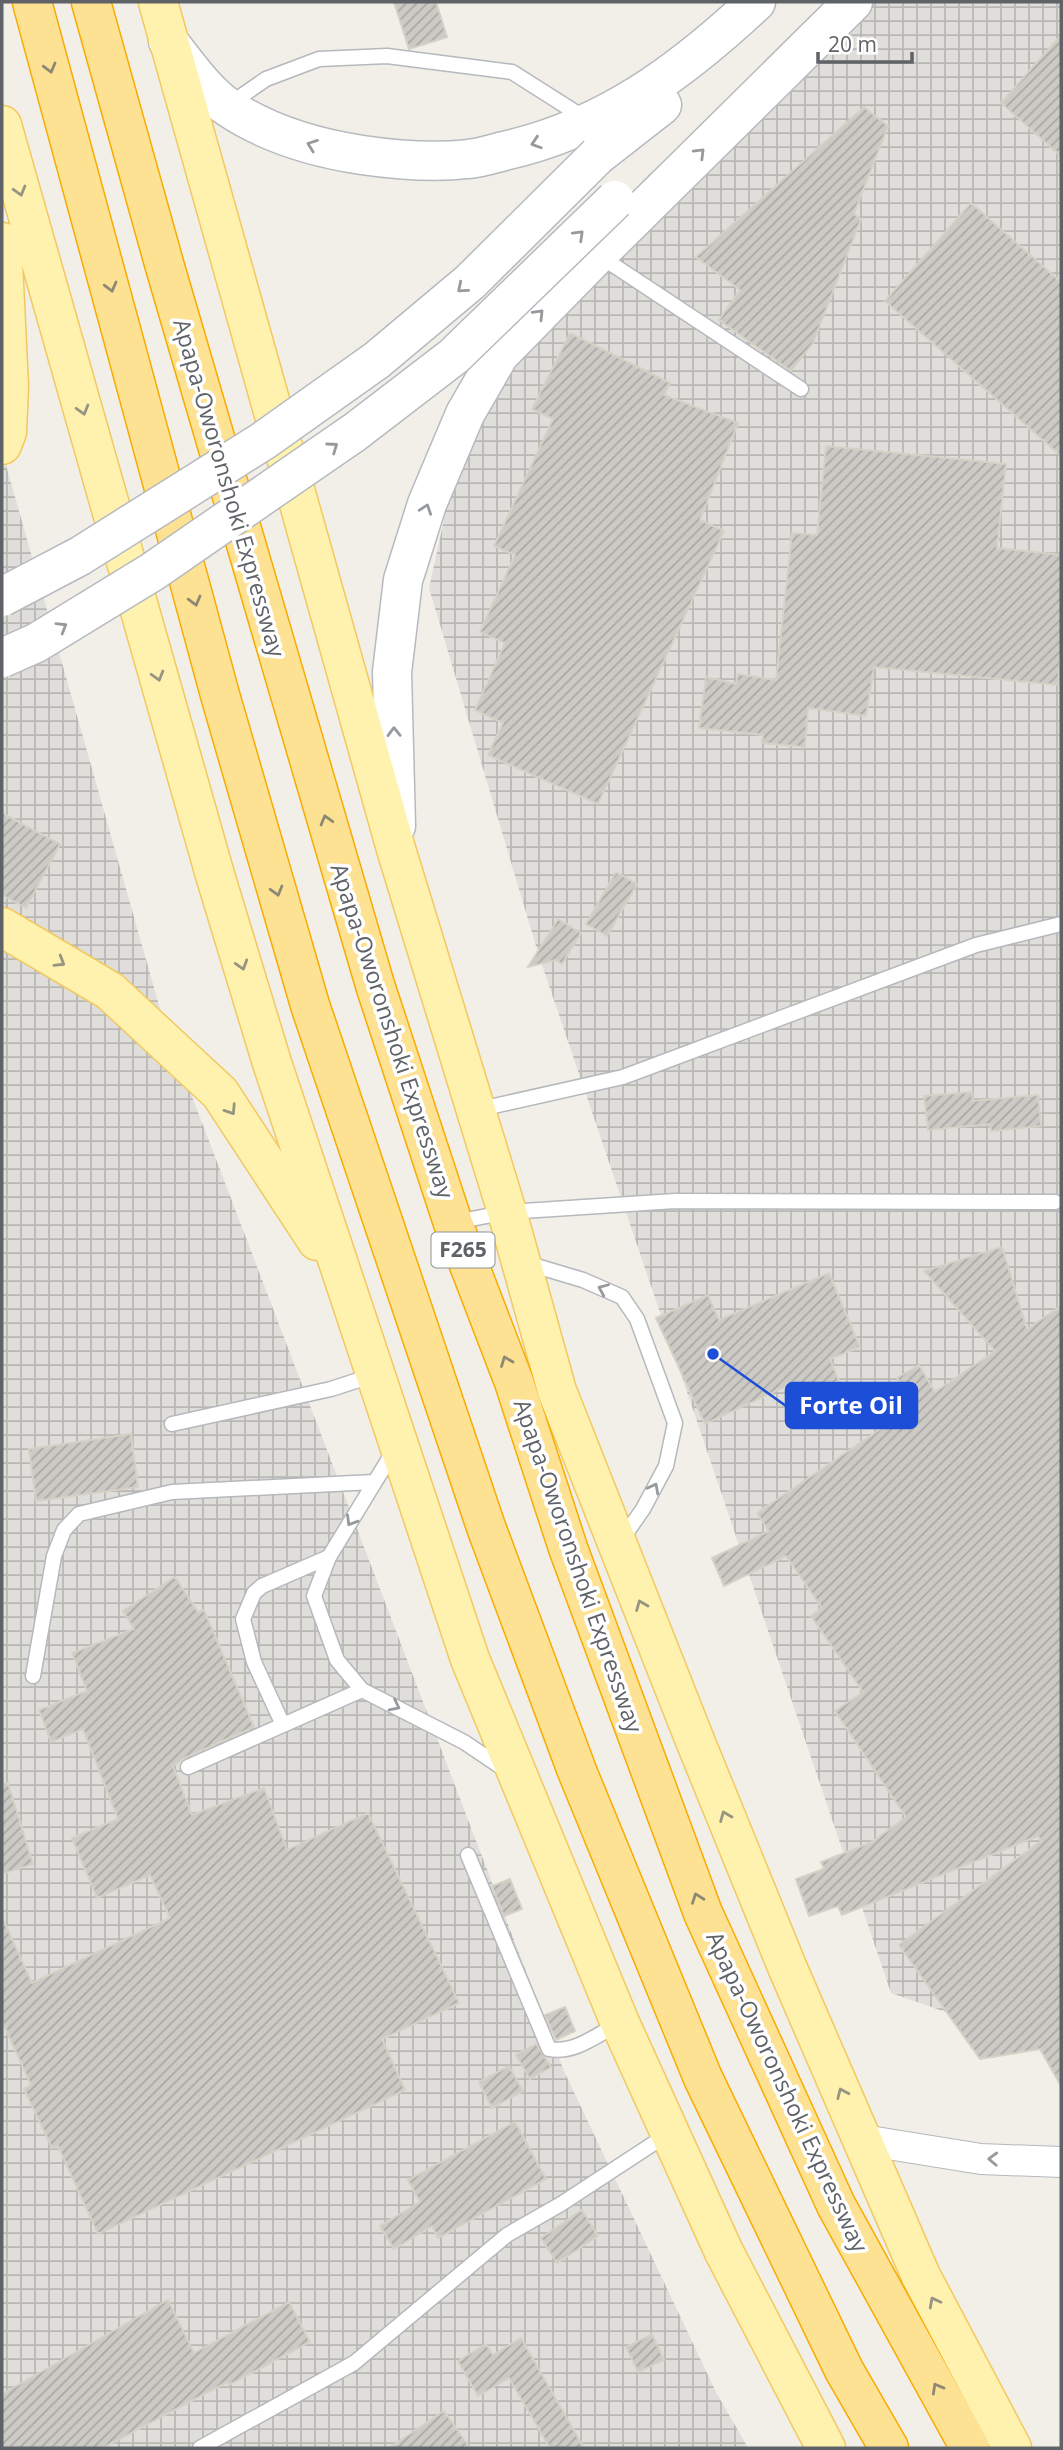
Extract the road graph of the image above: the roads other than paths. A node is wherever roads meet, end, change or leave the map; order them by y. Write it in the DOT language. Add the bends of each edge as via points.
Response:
graph roads {
  1 [pos="32,2"];
  2 [pos="91,2"];
  3 [pos="158,2"];
  4 [pos="756,2"];
  5 [pos="783,2"];
  6 [pos="821,2"];
  7 [pos="853,2"];
  8 [pos="168,41"];
  9 [pos="227,107"];
  10 [pos="2,125"];
  11 [pos="594,138"];
  12 [pos="2,242"];
  13 [pos="597,255"];
  14 [pos="801,388"];
  15 [pos="2,445"];
  16 [pos="2,597"];
  17 [pos="2,659"];
  18 [pos="396,849"];
  19 [pos="1061,924"];
  20 [pos="2,927"];
  21 [pos="475,1111"];
  22 [pos="1055,1202"];
  23 [pos="507,1212"];
  24 [pos="453,1223"];
  25 [pos="520,1261"];
  26 [pos="348,1288"];
  27 [pos="376,1374"];
  28 [pos="172,1424"];
  29 [pos="399,1441"];
  30 [pos="374,1482"];
  31 [pos="618,1546"];
  32 [pos="329,1557"];
  33 [pos="33,1676"];
  34 [pos="362,1690"];
  35 [pos="283,1725"];
  36 [pos="188,1767"];
  37 [pos="518,1778"];
  38 [pos="468,1855"];
  39 [pos="620,2022"];
  40 [pos="670,2133"];
  41 [pos="863,2140"];
  42 [pos="1061,2162"];
  43 [pos="200,2448"];
  44 [pos="827,2448"];
  45 [pos="889,2448"];
  46 [pos="970,2448"];
  47 [pos="1012,2448"];
  1 -- 45 [label="highway, F265, one-way" via="220,695 310,1005 486,1527 577,1771 703,2078 844,2370"];
  24 -- 2 [label="highway, Apapa-Oworonshoki Expressway / F265, one-way" via="359,932"];
  3 -- 8 [label="main road, Apapa-Oworonshoki Expressway"];
  4 -- 11 [label="main road" via="670,75 630,102"];
  5 -- 11 [label="main road" via="730,51"];
  17 -- 6 [label="main road, one-way, bridge" via="152,572 355,432 454,356"];
  13 -- 7 [label="main road, one-way"];
  8 -- 9 [label="main road"];
  8 -- 18 [label="main road, Apapa-Oworonshoki Expressway"];
  11 -- 9 [label="main road, one-way" via="468,159 396,160 322,149 261,126"];
  9 -- 11 [label="lane" via="266,79 319,59 387,56 512,72"];
  10 -- 26 [label="main road, one-way" via="218,887"];
  11 -- 16 [label="main road, one-way, bridge" via="470,282 377,360 263,441 80,556"];
  12 -- 15 [label="main road" via="9,386"];
  13 -- 14 [label="lane"];
  18 -- 13 [label="main road, one-way" via="393,672 403,580 427,504 465,414 499,355"];
  18 -- 21 [label="main road, Apapa-Oworonshoki Expressway"];
  19 -- 21 [label="lane" via="976,945 624,1077"];
  20 -- 26 [label="main road, one-way" via="110,991 220,1093"];
  21 -- 23 [label="main road, Apapa-Oworonshoki Expressway"];
  22 -- 23 [label="lane" via="675,1201"];
  23 -- 24 [label="lane"];
  23 -- 25 [label="main road, Apapa-Oworonshoki Expressway"];
  46 -- 24 [label="highway, Apapa-Oworonshoki Expressway / F265, one-way" via="836,2205 703,1913"];
  25 -- 31 [label="main road, Apapa-Oworonshoki Expressway" via="557,1391"];
  31 -- 25 [label="lane, one-way" via="666,1466 675,1423 637,1319 622,1297"];
  26 -- 27 [label="main road"];
  27 -- 28 [label="lane" via="331,1389"];
  27 -- 29 [label="main road"];
  29 -- 30 [label="lane"];
  29 -- 37 [label="main road" via="470,1659"];
  30 -- 32 [label="lane, one-way"];
  30 -- 33 [label="lane" via="172,1492 79,1514 64,1530 54,1556"];
  41 -- 31 [label="main road, Apapa-Oworonshoki Expressway, one-way" via="788,1969"];
  32 -- 34 [label="lane" via="314,1596 337,1660"];
  32 -- 35 [label="lane" via="262,1586 243,1619 254,1662"];
  34 -- 35 [label="lane"];
  34 -- 37 [label="lane, one-way" via="464,1742"];
  35 -- 36 [label="lane"];
  37 -- 39 [label="main road"];
  38 -- 39 [label="lane" via="549,2049 572,2049"];
  39 -- 40 [label="main road"];
  40 -- 43 [label="lane" via="507,2235 354,2363"];
  40 -- 44 [label="main road" via="724,2252"];
  42 -- 41 [label="street, one-way" via="981,2159"];
  47 -- 41 [label="main road, Apapa-Oworonshoki Expressway, one-way" via="920,2276"];
}
